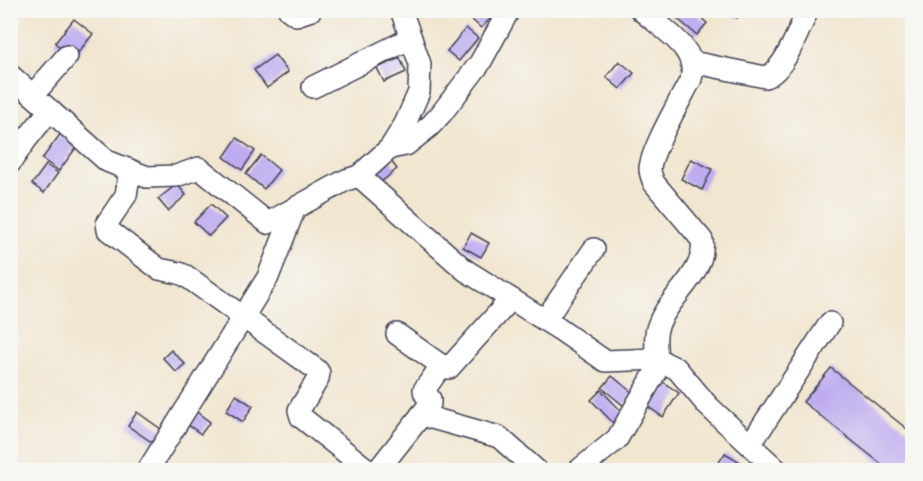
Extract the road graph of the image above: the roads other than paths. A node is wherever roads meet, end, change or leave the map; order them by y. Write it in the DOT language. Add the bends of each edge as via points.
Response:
graph roads {
  1 [pos="289,10"];
  2 [pos="311,10"];
  3 [pos="401,10"];
  4 [pos="509,10"];
  5 [pos="641,10"];
  6 [pos="808,10"];
  7 [pos="411,38"];
  8 [pos="67,56"];
  9 [pos="692,62"];
  10 [pos="10,75"];
  11 [pos="314,87"];
  12 [pos="33,95"];
  13 [pos="50,110"];
  14 [pos="390,148"];
  15 [pos="10,164"];
  16 [pos="130,170"];
  17 [pos="359,176"];
  18 [pos="295,208"];
  19 [pos="594,249"];
  20 [pos="511,299"];
  21 [pos="243,317"];
  22 [pos="545,320"];
  23 [pos="830,323"];
  24 [pos="397,334"];
  25 [pos="659,360"];
  26 [pos="442,365"];
  27 [pos="421,414"];
  28 [pos="750,445"];
  29 [pos="773,469"];
  30 [pos="148,471"];
  31 [pos="368,471"];
  32 [pos="378,471"];
  33 [pos="536,471"];
  34 [pos="579,471"];
  1 -- 2 [label="street" via="296,15"];
  3 -- 7 [label="street"];
  4 -- 14 [label="street" via="480,63 441,114 406,145"];
  5 -- 9 [label="street" via="679,43"];
  6 -- 9 [label="street" via="783,62 771,75"];
  7 -- 11 [label="street"];
  7 -- 14 [label="street" via="420,64 419,92"];
  8 -- 12 [label="street"];
  9 -- 25 [label="street" via="691,79 654,154 650,176 702,240 703,250 694,272 658,324"];
  10 -- 12 [label="street"];
  12 -- 13 [label="street"];
  13 -- 15 [label="street"];
  13 -- 16 [label="street" via="107,161"];
  14 -- 17 [label="street"];
  16 -- 18 [label="street" via="147,177 176,176 199,168 268,223"];
  16 -- 21 [label="street" via="126,195 107,223 108,230 159,269 186,276"];
  17 -- 18 [label="street"];
  17 -- 20 [label="street" via="465,270"];
  18 -- 21 [label="street" via="268,277"];
  19 -- 22 [label="street"];
  20 -- 22 [label="street"];
  20 -- 26 [label="street" via="451,367"];
  21 -- 30 [label="street"];
  21 -- 31 [label="street" via="317,369 318,379 299,414"];
  22 -- 25 [label="street" via="605,361"];
  23 -- 28 [label="street"];
  24 -- 26 [label="street"];
  25 -- 28 [label="street" via="677,369 708,406"];
  25 -- 34 [label="street" via="616,439"];
  26 -- 27 [label="street" via="424,390 431,402"];
  27 -- 32 [label="street"];
  27 -- 33 [label="street" via="499,437"];
  28 -- 29 [label="street"];
}
